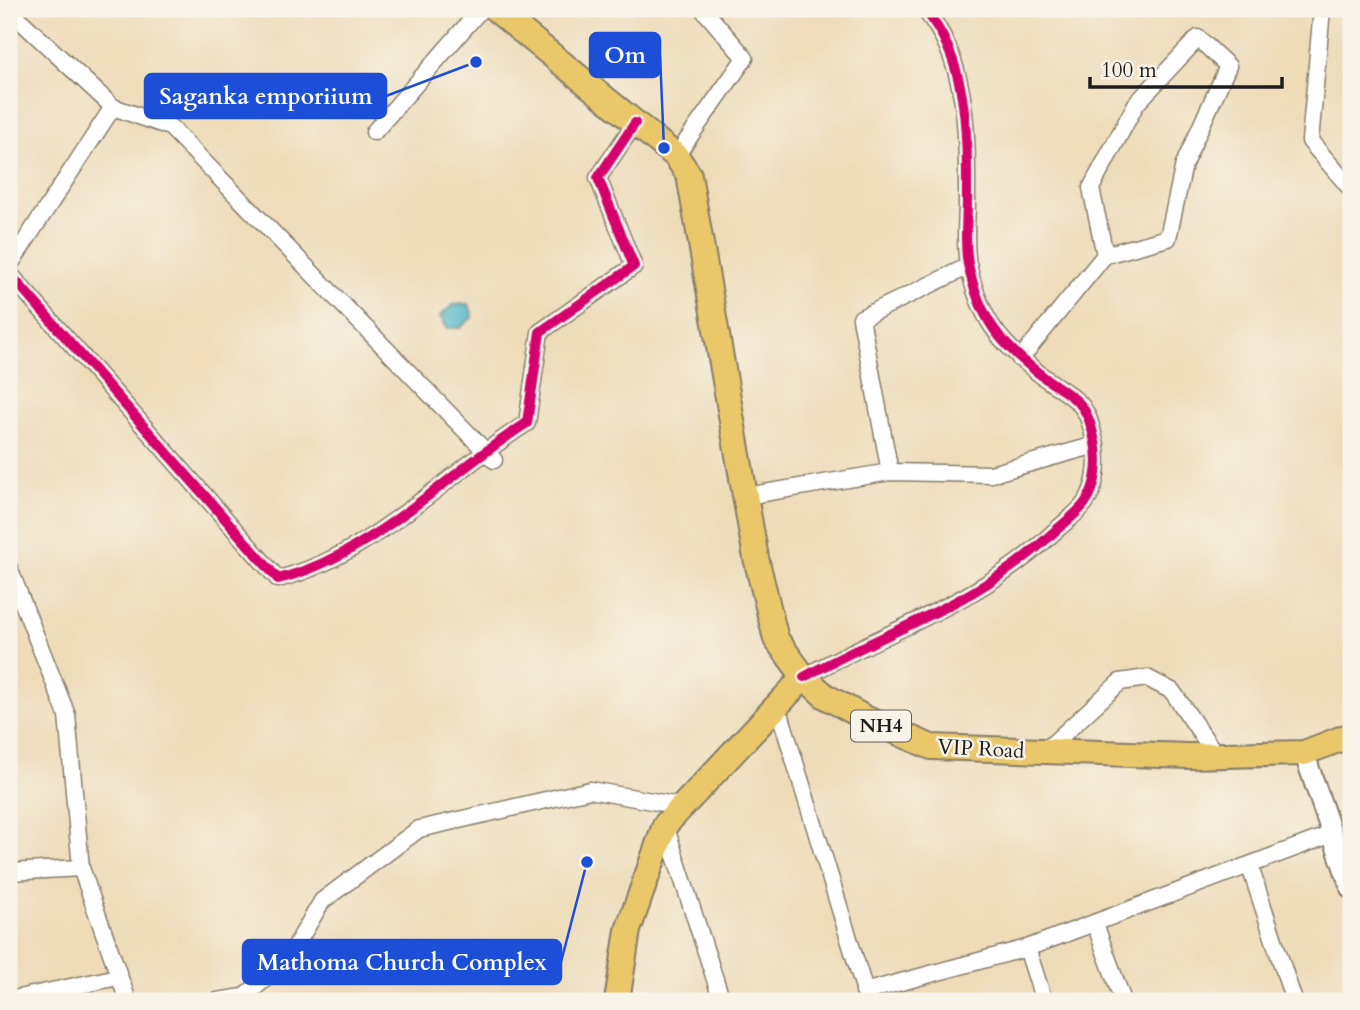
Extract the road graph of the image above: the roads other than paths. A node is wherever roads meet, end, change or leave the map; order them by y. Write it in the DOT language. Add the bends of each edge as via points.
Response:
graph roads {
  1 [pos="481,9"];
  2 [pos="495,9"];
  3 [pos="703,9"];
  4 [pos="924,9"];
  5 [pos="1322,9"];
  6 [pos="9,10"];
  7 [pos="113,107"];
  8 [pos="635,122"];
  9 [pos="373,132"];
  10 [pos="676,156"];
  11 [pos="1351,189"];
  12 [pos="1105,255"];
  13 [pos="9,266"];
  14 [pos="969,266"];
  15 [pos="9,273"];
  16 [pos="1020,359"];
  17 [pos="1096,445"];
  18 [pos="489,455"];
  19 [pos="890,472"];
  20 [pos="746,496"];
  21 [pos="9,568"];
  22 [pos="804,677"];
  23 [pos="773,708"];
  24 [pos="1351,735"];
  25 [pos="1045,751"];
  26 [pos="1304,753"];
  27 [pos="1216,755"];
  28 [pos="672,816"];
  29 [pos="1332,834"];
  30 [pos="1250,867"];
  31 [pos="81,868"];
  32 [pos="9,872"];
  33 [pos="1351,889"];
  34 [pos="1095,924"];
  35 [pos="1027,948"];
  36 [pos="118,977"];
  37 [pos="866,997"];
  38 [pos="9,1000"];
  39 [pos="128,1001"];
  40 [pos="217,1001"];
  41 [pos="617,1001"];
  42 [pos="722,1001"];
  43 [pos="1044,1001"];
  44 [pos="1123,1001"];
  45 [pos="1294,1001"];
  1 -- 9 [label="street"];
  2 -- 8 [label="main road"];
  3 -- 10 [label="street" via="745,58"];
  4 -- 14 [label="street" via="951,55 966,114"];
  5 -- 11 [label="street" via="1310,141"];
  6 -- 7 [label="street"];
  7 -- 13 [label="street"];
  7 -- 18 [label="street" via="170,127"];
  8 -- 10 [label="main road"];
  8 -- 18 [label="street" via="597,177 634,266 540,332 527,423"];
  10 -- 20 [label="main road, VIP Road" via="689,176"];
  12 -- 12 [label="street" via="1168,238 1184,164 1228,66 1198,38 1136,104 1091,188"];
  12 -- 16 [label="street"];
  14 -- 16 [label="street" via="989,326"];
  14 -- 19 [label="street" via="861,318"];
  15 -- 18 [label="street" via="278,579 303,573 354,549"];
  16 -- 17 [label="street" via="1080,404"];
  17 -- 19 [label="street" via="990,474"];
  17 -- 22 [label="street" via="1098,461 1086,502 1032,553 1001,577 924,621"];
  19 -- 20 [label="street"];
  20 -- 22 [label="main road, VIP Road" via="776,639"];
  21 -- 31 [label="street" via="67,715"];
  22 -- 23 [label="main road"];
  22 -- 25 [label="main road, VIP Road / NH4" via="855,713 931,747"];
  23 -- 28 [label="main road"];
  23 -- 37 [label="street" via="782,720"];
  24 -- 26 [label="main road, VIP Road / NH4"];
  25 -- 27 [label="main road, VIP Road / NH4"];
  25 -- 27 [label="street" via="1120,682 1147,678 1172,691"];
  26 -- 27 [label="main road, VIP Road / NH4"];
  26 -- 29 [label="street"];
  28 -- 40 [label="street" via="590,790 419,830 322,901 288,959 262,982 244,997"];
  28 -- 41 [label="main road" via="628,930"];
  28 -- 42 [label="street"];
  29 -- 30 [label="street"];
  29 -- 33 [label="street"];
  30 -- 34 [label="street"];
  30 -- 45 [label="street"];
  31 -- 32 [label="street"];
  31 -- 36 [label="street"];
  34 -- 35 [label="street"];
  34 -- 44 [label="street"];
  35 -- 37 [label="street"];
  35 -- 43 [label="street"];
  36 -- 38 [label="street"];
  36 -- 39 [label="street"];
}
